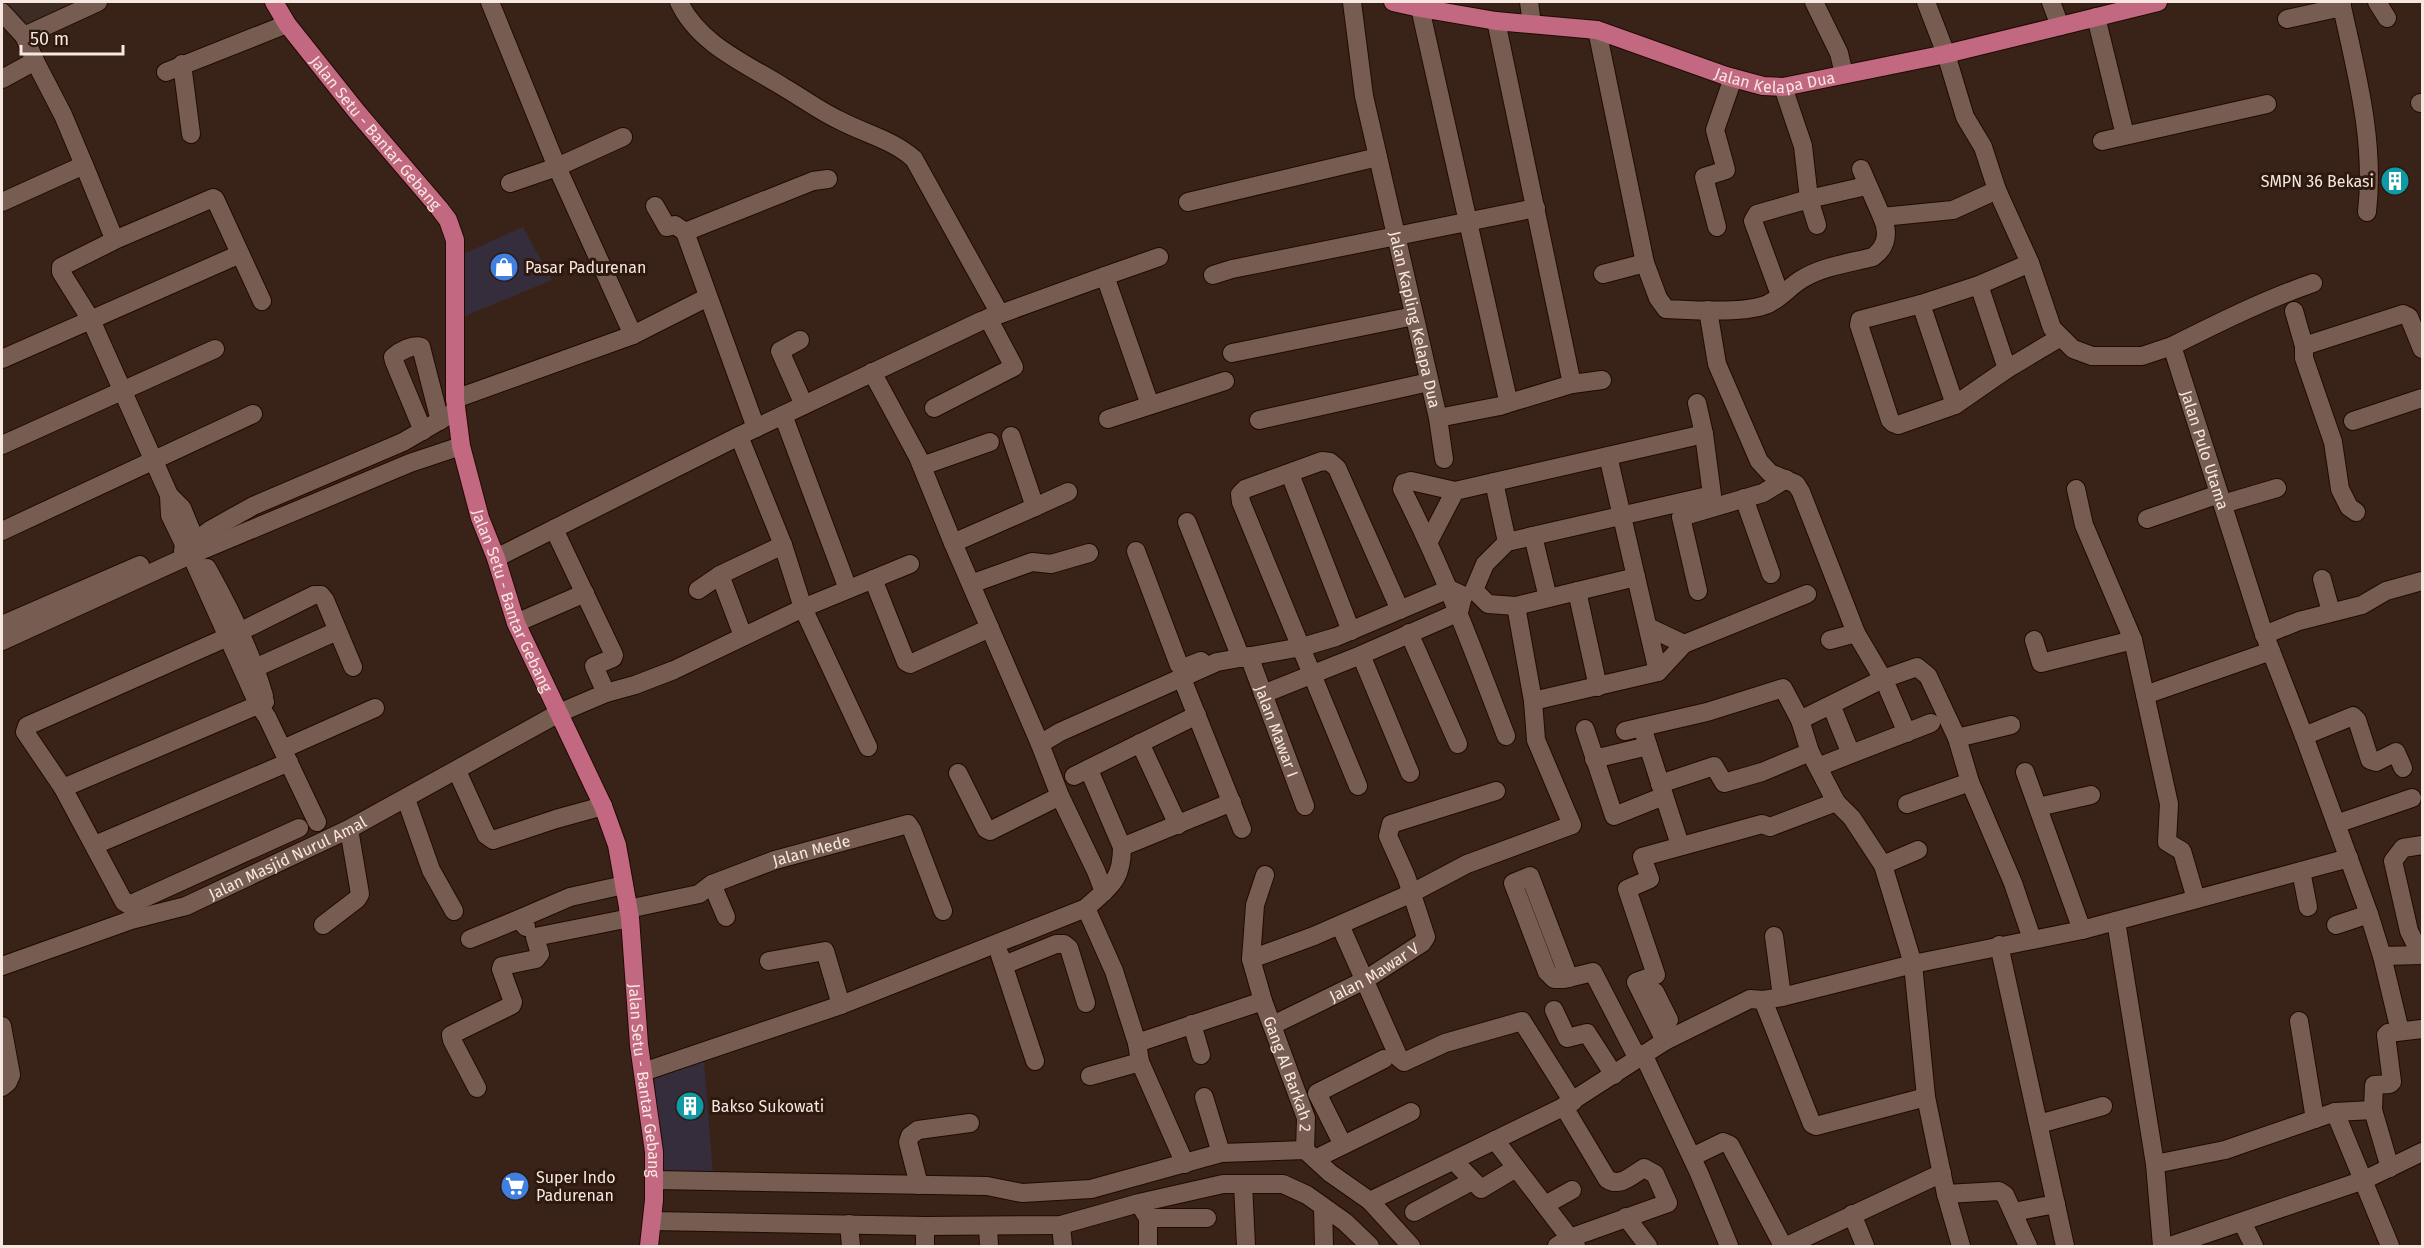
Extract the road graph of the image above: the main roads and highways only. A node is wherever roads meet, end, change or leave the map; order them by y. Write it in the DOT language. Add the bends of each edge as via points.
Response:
graph roads {
  1 [pos="276,2"];
  2 [pos="1393,2"];
  3 [pos="2158,2"];
  4 [pos="2128,5"];
  5 [pos="647,1246"];
  1 -- 5 [label="main road, Jalan Setu - Bantar Gebang" via="287,24 448,220 455,240 450,410 480,518 516,623 603,806 617,845 629,914 654,1152 652,1221"];
  2 -- 4 [label="main road, Jalan Kelapa Dua" via="1496,21 1597,30 1733,78 1783,87 1946,54 2096,17"];
  3 -- 4 [label="main road, Jalan Kelapa Dua"];
}
